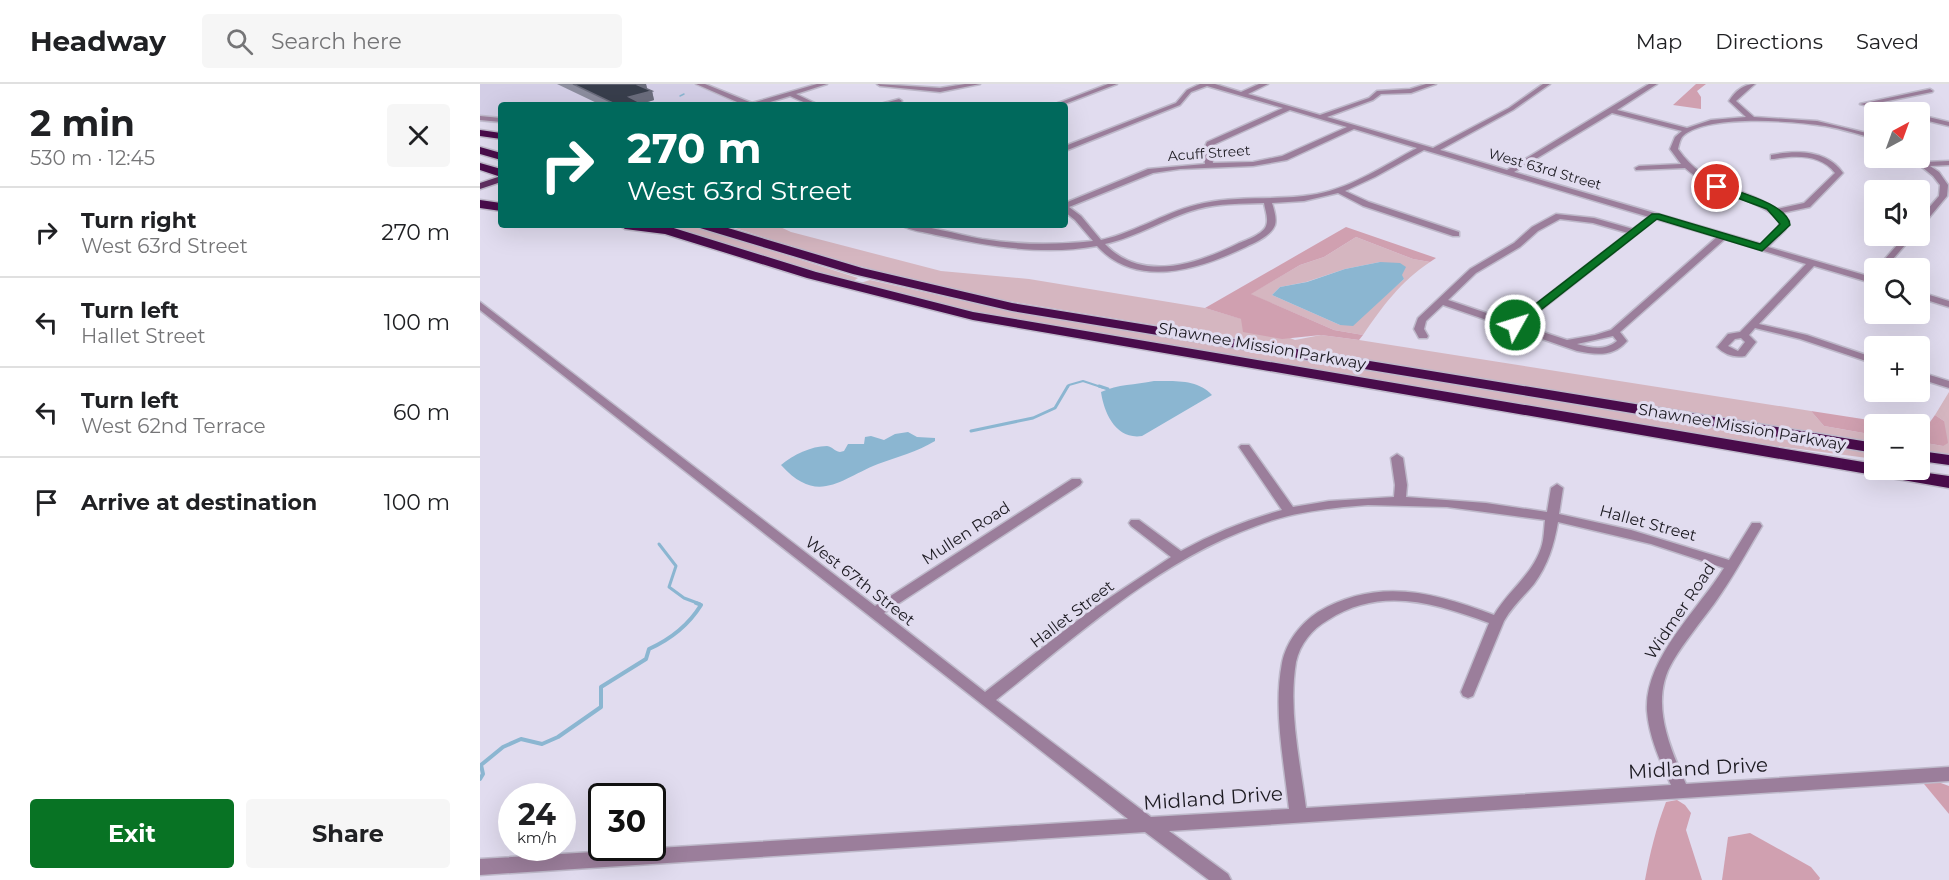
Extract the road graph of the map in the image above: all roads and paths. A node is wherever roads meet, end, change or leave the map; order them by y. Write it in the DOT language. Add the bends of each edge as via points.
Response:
graph roads {
  1 [pos="699,84"];
  2 [pos="824,84"];
  3 [pos="880,84"];
  4 [pos="977,84"];
  5 [pos="1114,84"];
  6 [pos="1207,84"];
  7 [pos="1265,84"];
  8 [pos="1376,84"];
  9 [pos="1433,84"];
  10 [pos="1547,84"];
  11 [pos="1654,84"];
  12 [pos="1752,84"];
  13 [pos="890,85"];
  14 [pos="1930,91"];
  15 [pos="1379,93"];
  16 [pos="790,94"];
  17 [pos="1241,94"];
  18 [pos="899,101"];
  19 [pos="744,102"];
  20 [pos="762,102"];
  21 [pos="809,102"];
  22 [pos="894,102"];
  23 [pos="1064,102"];
  24 [pos="1873,102"];
  25 [pos="1289,108"];
  26 [pos="1610,110"];
  27 [pos="1320,117"];
  28 [pos="480,118"];
  29 [pos="1930,119"];
  30 [pos="498,120"];
  31 [pos="1753,120"];
  32 [pos="1949,123"];
  33 [pos="1354,127"];
  34 [pos="1688,130"];
  35 [pos="480,133"];
  36 [pos="1864,134"];
  37 [pos="498,136"];
  38 [pos="1424,147"];
  39 [pos="1068,148"];
  40 [pos="480,150"];
  41 [pos="1435,150"];
  42 [pos="498,156"];
  43 [pos="1774,157"];
  44 [pos="1949,163"];
  45 [pos="1930,164"];
  46 [pos="1209,165"];
  47 [pos="480,166"];
  48 [pos="1688,166"];
  49 [pos="1639,168"];
  50 [pos="1929,168"];
  51 [pos="498,172"];
  52 [pos="1509,172"];
  53 [pos="498,180"];
  54 [pos="480,186"];
  55 [pos="1339,191"];
  56 [pos="1267,200"];
  57 [pos="480,204"];
  58 [pos="1935,205"];
  59 [pos="1068,206"];
  60 [pos="498,207"];
  61 [pos="1068,209"];
  62 [pos="1949,209"];
  63 [pos="1930,211"];
  64 [pos="1777,212"];
  65 [pos="1655,216"];
  66 [pos="643,228"];
  67 [pos="661,228"];
  68 [pos="717,228"];
  69 [pos="918,228"];
  70 [pos="1634,232"];
  71 [pos="678,234"];
  72 [pos="1456,234"];
  73 [pos="1724,236"];
  74 [pos="1099,242"];
  75 [pos="1900,246"];
  76 [pos="1762,248"];
  77 [pos="1890,258"];
  78 [pos="1812,263"];
  79 [pos="1864,276"];
  80 [pos="1930,298"];
  81 [pos="1442,301"];
  82 [pos="1949,304"];
  83 [pos="480,306"];
  84 [pos="494,316"];
  85 [pos="480,321"];
  86 [pos="1515,325"];
  87 [pos="1752,325"];
  88 [pos="1743,335"];
  89 [pos="1423,336"];
  90 [pos="1864,357"];
  91 [pos="1930,378"];
  92 [pos="1949,385"];
  93 [pos="1864,446"];
  94 [pos="1245,447"];
  95 [pos="1930,457"];
  96 [pos="1396,458"];
  97 [pos="1949,460"];
  98 [pos="1864,467"];
  99 [pos="1930,473"];
  100 [pos="1949,476"];
  101 [pos="1930,478"];
  102 [pos="1076,482"];
  103 [pos="1949,482"];
  104 [pos="1557,488"];
  105 [pos="1400,499"];
  106 [pos="1289,511"];
  107 [pos="1552,517"];
  108 [pos="1135,523"];
  109 [pos="1756,526"];
  110 [pos="1180,557"];
  111 [pos="1732,566"];
  112 [pos="874,613"];
  113 [pos="1497,621"];
  114 [pos="1468,692"];
  115 [pos="985,700"];
  116 [pos="1949,774"];
  117 [pos="1681,790"];
  118 [pos="1298,814"];
  119 [pos="1146,824"];
  120 [pos="480,867"];
  121 [pos="1222,880"];
  1 -- 19 [label="street"];
  2 -- 16 [label="street"];
  3 -- 13 [label="street"];
  4 -- 13 [label="street" via="940,90"];
  5 -- 23 [label="street"];
  6 -- 17 [label="street, West 63rd Street"];
  6 -- 39 [label="street" via="1189,91 1178,104"];
  7 -- 17 [label="street"];
  8 -- 15 [label="street"];
  9 -- 15 [label="street" via="1411,92"];
  10 -- 41 [label="street"];
  11 -- 26 [label="street"];
  12 -- 31 [label="street" via="1731,100"];
  14 -- 24 [label="street"];
  15 -- 27 [label="street"];
  16 -- 20 [label="street"];
  16 -- 21 [label="street"];
  17 -- 25 [label="street, West 63rd Street"];
  18 -- 22 [label="street"];
  25 -- 27 [label="street, West 63rd Street"];
  25 -- 46 [label="street" via="1210,144"];
  26 -- 34 [label="street"];
  26 -- 52 [label="street"];
  27 -- 33 [label="street, West 63rd Street"];
  28 -- 30 [label="street"];
  29 -- 32 [label="street"];
  31 -- 34 [label="street" via="1710,123"];
  31 -- 36 [label="street" via="1816,123"];
  33 -- 38 [label="street, West 63rd Street"];
  33 -- 46 [label="street, Acuff Street" via="1284,158 1253,164"];
  34 -- 48 [label="street" via="1678,135 1673,144"];
  35 -- 37 [label="highway"];
  38 -- 41 [label="street, West 63rd Street"];
  38 -- 55 [label="street"];
  40 -- 42 [label="highway"];
  41 -- 52 [label="street, West 63rd Street"];
  43 -- 64 [label="street" via="1788,154 1815,158 1834,166 1839,173 1807,205"];
  44 -- 45 [label="street"];
  46 -- 59 [label="street, Acuff Street" via="1151,171"];
  47 -- 51 [label="highway"];
  48 -- 49 [label="street"];
  48 -- 64 [label="street" via="1717,187"];
  50 -- 58 [label="street" via="1944,185 1943,196"];
  52 -- 65 [label="street, West 63rd Street"];
  53 -- 54 [label="main road"];
  55 -- 56 [label="street" via="1302,199"];
  55 -- 72 [label="street"];
  56 -- 74 [label="street" via="1205,205 1178,212 1124,237"];
  56 -- 74 [label="street" via="1270,229 1220,257 1189,267 1148,268 1119,260"];
  57 -- 60 [label="highway"];
  58 -- 62 [label="street"];
  58 -- 63 [label="street"];
  61 -- 74 [label="street"];
  64 -- 76 [label="street" via="1785,225"];
  65 -- 70 [label="street"];
  65 -- 73 [label="street, West 63rd Street"];
  66 -- 71 [label="highway"];
  67 -- 71 [label="highway, Shawnee Mission Parkway"];
  68 -- 93 [label="highway, Shawnee Mission Parkway" via="839,268 1012,307"];
  69 -- 74 [label="street" via="980,242 1055,247"];
  70 -- 81 [label="street" via="1559,216 1473,271"];
  70 -- 86 [label="street"];
  71 -- 98 [label="highway, Shawnee Mission Parkway" via="793,272 973,316"];
  73 -- 76 [label="street, West 63rd Street"];
  73 -- 86 [label="street" via="1615,333 1622,341 1609,350 1587,351"];
  75 -- 77 [label="street"];
  76 -- 78 [label="street, West 63rd Street"];
  78 -- 79 [label="street, West 63rd Street"];
  78 -- 87 [label="street"];
  80 -- 82 [label="street"];
  81 -- 86 [label="street"];
  81 -- 89 [label="street" via="1421,320 1419,329"];
  83 -- 84 [label="street, West 67th Street"];
  84 -- 85 [label="street"];
  84 -- 112 [label="street, West 67th Street"];
  87 -- 88 [label="street"];
  87 -- 90 [label="street"];
  91 -- 92 [label="street"];
  94 -- 106 [label="street"];
  95 -- 97 [label="highway"];
  96 -- 105 [label="street"];
  99 -- 100 [label="highway"];
  101 -- 103 [label="highway, Shawnee Mission Parkway"];
  102 -- 112 [label="street, Mullen Road"];
  104 -- 107 [label="street"];
  105 -- 106 [label="street, Hallet Street" via="1354,500"];
  105 -- 107 [label="street, Hallet Street"];
  106 -- 110 [label="street, Hallet Street" via="1239,527"];
  107 -- 111 [label="street, Hallet Street" via="1651,537"];
  107 -- 113 [label="street" via="1540,565"];
  108 -- 110 [label="street"];
  109 -- 111 [label="street, Widmer Road"];
  110 -- 115 [label="street, Hallet Street"];
  111 -- 117 [label="street, Widmer Road" via="1666,660 1654,691 1658,736"];
  112 -- 115 [label="street, West 67th Street"];
  113 -- 114 [label="street"];
  113 -- 118 [label="street" via="1438,600 1387,595 1343,605 1310,626 1294,648 1287,675"];
  115 -- 119 [label="street, West 67th Street"];
  116 -- 117 [label="street, Midland Drive"];
  117 -- 118 [label="street, Midland Drive"];
  118 -- 119 [label="street, Midland Drive"];
  119 -- 120 [label="street, Midland Drive"];
  119 -- 121 [label="street, West 67th Street"];
}
